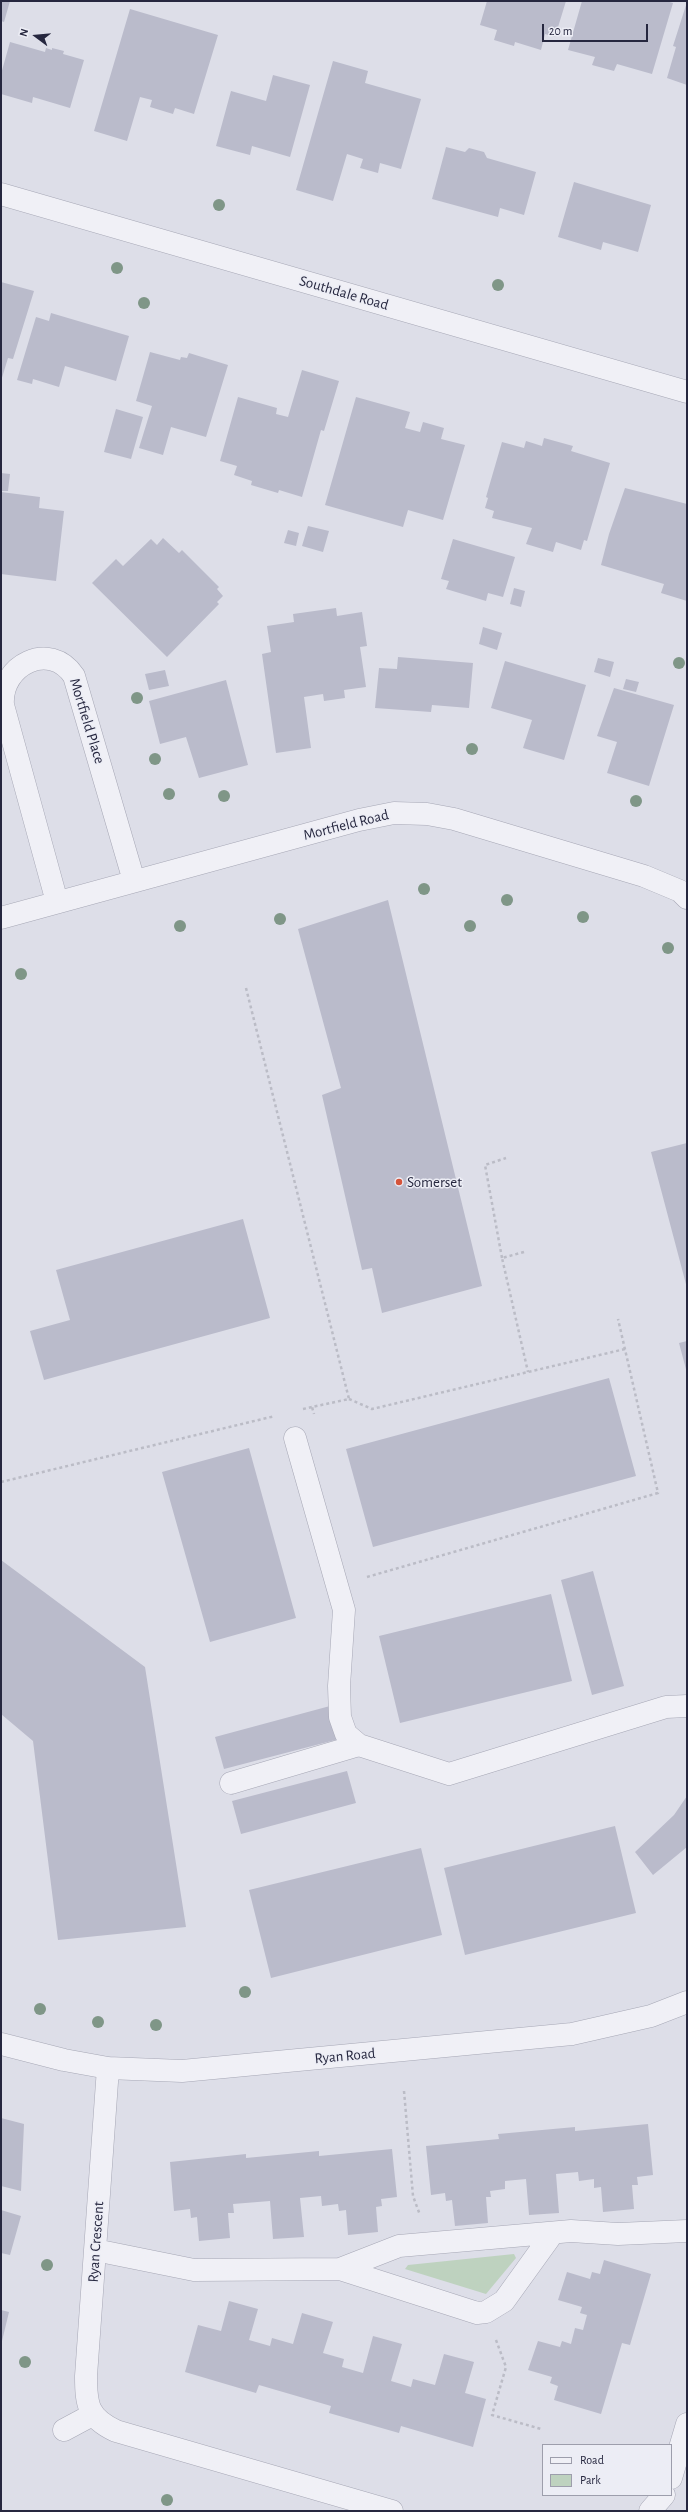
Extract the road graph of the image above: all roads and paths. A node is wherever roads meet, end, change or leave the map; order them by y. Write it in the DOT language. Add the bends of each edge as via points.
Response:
graph roads {
  1 [pos="1,194"];
  2 [pos="687,392"];
  3 [pos="134,881"];
  4 [pos="684,889"];
  5 [pos="57,902"];
  6 [pos="1,918"];
  7 [pos="246,988"];
  8 [pos="506,1158"];
  9 [pos="524,1252"];
  10 [pos="502,1258"];
  11 [pos="618,1319"];
  12 [pos="625,1349"];
  13 [pos="528,1372"];
  14 [pos="350,1399"];
  15 [pos="312,1407"];
  16 [pos="297,1410"];
  17 [pos="282,1414"];
  18 [pos="317,1422"];
  19 [pos="295,1438"];
  20 [pos="1,1482"];
  21 [pos="363,1578"];
  22 [pos="687,1706"];
  23 [pos="359,1745"];
  24 [pos="231,1783"];
  25 [pos="687,2002"];
  26 [pos="1,2044"];
  27 [pos="108,2068"];
  28 [pos="404,2091"];
  29 [pos="687,2231"];
  30 [pos="553,2233"];
  31 [pos="429,2244"];
  32 [pos="95,2250"];
  33 [pos="340,2268"];
  34 [pos="486,2312"];
  35 [pos="92,2415"];
  36 [pos="687,2424"];
  37 [pos="540,2429"];
  38 [pos="64,2430"];
  39 [pos="672,2475"];
  40 [pos="663,2496"];
  41 [pos="392,2511"];
  42 [pos="650,2511"];
  1 -- 2 [label="street, Southdale Road"];
  3 -- 4 [label="street, Mortfield Road" via="359,820 394,813 427,814 454,819"];
  3 -- 5 [label="street, Mortfield Road"];
  3 -- 5 [label="street, Mortfield Place" via="74,676 61,662 48,658 34,659 21,664 6,683 2,695"];
  5 -- 6 [label="street, Mortfield Road"];
  7 -- 14 [label="path"];
  8 -- 10 [label="path" via="485,1165"];
  9 -- 10 [label="path"];
  10 -- 13 [label="path"];
  11 -- 12 [label="path"];
  12 -- 13 [label="path"];
  12 -- 21 [label="path" via="658,1493"];
  13 -- 14 [label="path" via="372,1409"];
  14 -- 15 [label="path"];
  15 -- 16 [label="path"];
  15 -- 18 [label="path"];
  17 -- 20 [label="path"];
  19 -- 23 [label="street" via="344,1610 338,1686 340,1717 346,1734"];
  22 -- 23 [label="street" via="666,1707 449,1774"];
  23 -- 24 [label="street"];
  25 -- 27 [label="street, Ryan Road" via="651,2016 572,2034 182,2071"];
  26 -- 27 [label="street, Ryan Road"];
  27 -- 32 [label="street, Ryan Crescent"];
  28 -- 31 [label="path" via="414,2196"];
  29 -- 30 [label="street"];
  30 -- 31 [label="street"];
  30 -- 34 [label="street" via="504,2300"];
  31 -- 33 [label="street" via="399,2246"];
  32 -- 33 [label="street" via="194,2270"];
  32 -- 35 [label="street, Ryan Crescent" via="86,2376 86,2393"];
  33 -- 34 [label="street" via="477,2313"];
  34 -- 37 [label="path" via="506,2367 492,2415"];
  35 -- 38 [label="street"];
  35 -- 41 [label="street" via="104,2426 116,2431"];
  36 -- 39 [label="street"];
  40 -- 42 [label="street"];
}
